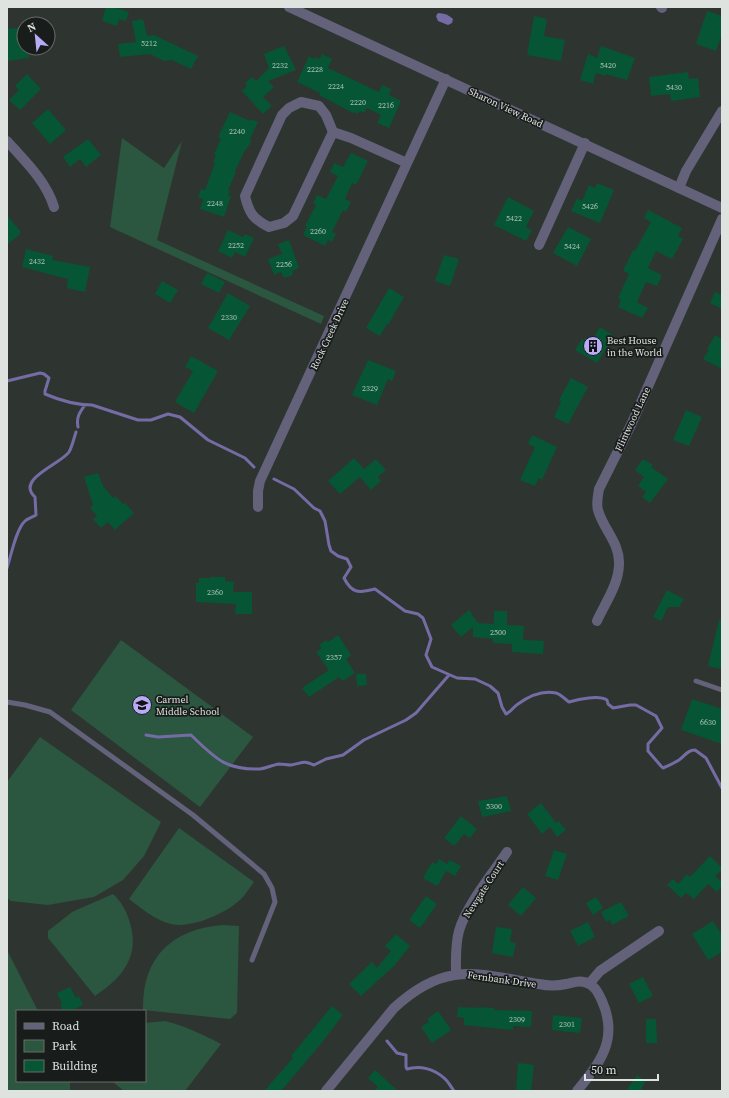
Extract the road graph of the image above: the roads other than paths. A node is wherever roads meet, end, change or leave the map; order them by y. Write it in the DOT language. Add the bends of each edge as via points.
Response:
graph roads {
  1 [pos="289,7"];
  2 [pos="446,79"];
  3 [pos="722,111"];
  4 [pos="333,132"];
  5 [pos="7,141"];
  6 [pos="584,143"];
  7 [pos="407,163"];
  8 [pos="679,188"];
  9 [pos="54,207"];
  10 [pos="722,208"];
  11 [pos="722,219"];
  12 [pos="539,245"];
  13 [pos="258,507"];
  14 [pos="597,621"];
  15 [pos="696,681"];
  16 [pos="722,690"];
  17 [pos="7,702"];
  18 [pos="507,852"];
  19 [pos="659,931"];
  20 [pos="252,960"];
  21 [pos="456,974"];
  22 [pos="589,984"];
  23 [pos="326,1091"];
  24 [pos="577,1091"];
  1 -- 2 [label="street, Sharon View Road"];
  2 -- 6 [label="street, Sharon View Road"];
  2 -- 7 [label="street, Rock Creek Drive"];
  3 -- 8 [label="street" via="686,171"];
  4 -- 4 [label="street" via="326,114 319,106 301,102 282,115 245,196 248,210 260,223 269,227 284,223 294,216"];
  4 -- 7 [label="street"];
  5 -- 9 [label="street" via="43,183"];
  6 -- 8 [label="street, Sharon View Road"];
  6 -- 12 [label="street"];
  7 -- 13 [label="street, Rock Creek Drive" via="260,481"];
  8 -- 10 [label="street, Sharon View Road"];
  11 -- 14 [label="street, Flintwood Lane" via="631,425 599,489 598,510 616,545 619,563 618,576"];
  15 -- 16 [label="lane"];
  17 -- 20 [label="lane" via="50,712 192,815 264,874 272,888 275,902"];
  18 -- 21 [label="street, Newgate Court" via="464,917 459,931"];
  19 -- 22 [label="street" via="600,971"];
  21 -- 22 [label="street, Fernbank Drive" via="480,974 555,986 580,981"];
  21 -- 23 [label="street, Fernbank Drive" via="428,983 406,996"];
  22 -- 24 [label="street" via="597,989 606,1008 608,1035 604,1054"];
}
